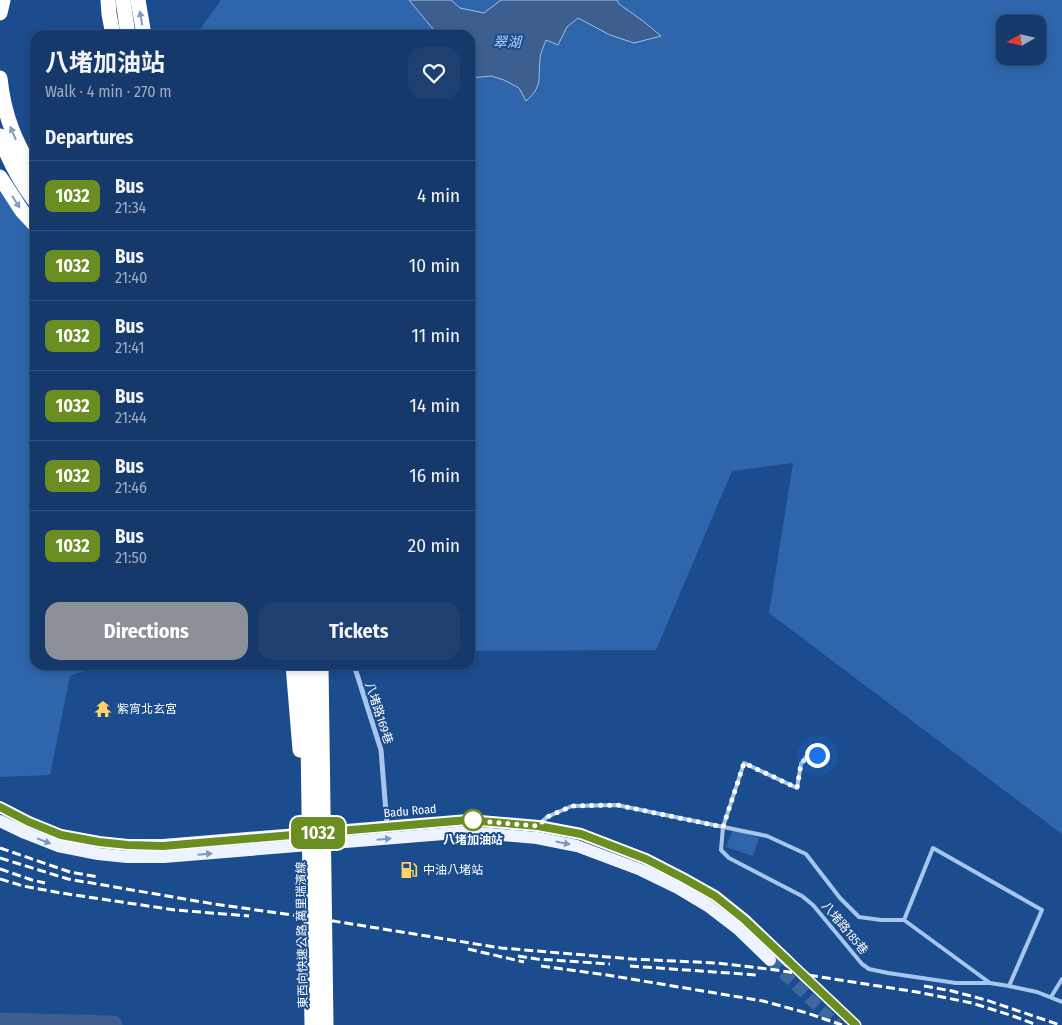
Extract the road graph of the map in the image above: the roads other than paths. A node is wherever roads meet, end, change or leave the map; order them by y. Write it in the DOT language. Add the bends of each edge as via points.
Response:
graph roads {
  1 [pos="3,0"];
  2 [pos="108,0"];
  3 [pos="123,0"];
  4 [pos="138,0"];
  5 [pos="0,13"];
  6 [pos="112,30"];
  7 [pos="127,30"];
  8 [pos="143,30"];
  9 [pos="0,78"];
  10 [pos="0,136"];
  11 [pos="30,167"];
  12 [pos="0,177"];
  13 [pos="30,194"];
  14 [pos="30,220"];
  15 [pos="293,670"];
  16 [pos="299,670"];
  17 [pos="307,670"];
  18 [pos="314,670"];
  19 [pos="321,670"];
  20 [pos="356,670"];
  21 [pos="300,750"];
  22 [pos="817,755"];
  23 [pos="0,807"];
  24 [pos="0,821"];
  25 [pos="387,827"];
  26 [pos="723,827"];
  27 [pos="538,832"];
  28 [pos="904,920"];
  29 [pos="770,960"];
  30 [pos="789,962"];
  31 [pos="1062,979"];
  32 [pos="990,983"];
  33 [pos="1009,986"];
  34 [pos="1051,997"];
  35 [pos="1062,1002"];
  36 [pos="303,1025"];
  37 [pos="312,1025"];
  38 [pos="318,1025"];
  39 [pos="326,1025"];
  1 -- 5 [label="highway"];
  2 -- 6 [label="highway"];
  3 -- 7 [label="highway"];
  8 -- 4 [label="highway, one-way"];
  11 -- 9 [label="highway, one-way" via="7,118"];
  10 -- 13 [label="highway"];
  12 -- 14 [label="highway, one-way"];
  15 -- 21 [label="highway"];
  16 -- 21 [label="highway, 東西向快速公路 萬里瑞濱線"];
  17 -- 37 [label="highway, bridge"];
  18 -- 38 [label="highway, 東西向快速公路 萬里瑞濱線"];
  19 -- 39 [label="highway, bridge"];
  20 -- 25 [label="street, 八堵路169巷" via="381,750"];
  21 -- 36 [label="highway, 東西向快速公路 萬里瑞濱線"];
  22 -- 26 [label="lane, 八堵路185巷" via="806,758 801,764 797,788 744,763"];
  23 -- 25 [label="main road, Badu Road" via="61,835 128,845 163,846"];
  24 -- 27 [label="main road, Badu Road, one-way" via="58,846 127,857 164,857 468,832"];
  25 -- 27 [label="main road, Badu Road" via="468,820"];
  26 -- 27 [label="lane, 八堵路185巷" via="617,805 572,806 547,817"];
  26 -- 28 [label="lane, 八堵路185巷" via="768,836 806,854 859,917"];
  26 -- 32 [label="lane, 八堵路185巷" via="721,850 729,858 802,896 862,964 888,973"];
  27 -- 29 [label="main road, Badu Road, one-way" via="641,870 678,888 738,929"];
  27 -- 30 [label="main road, Badu Road" via="581,834 646,859 683,878 715,896"];
  28 -- 32 [label="lane, 八堵路185巷"];
  28 -- 33 [label="lane" via="933,848 1042,910"];
  31 -- 34 [label="lane"];
  32 -- 33 [label="lane, 八堵路185巷"];
  33 -- 34 [label="lane, 八堵路185巷"];
  34 -- 35 [label="lane, 八堵路185巷"];
}
